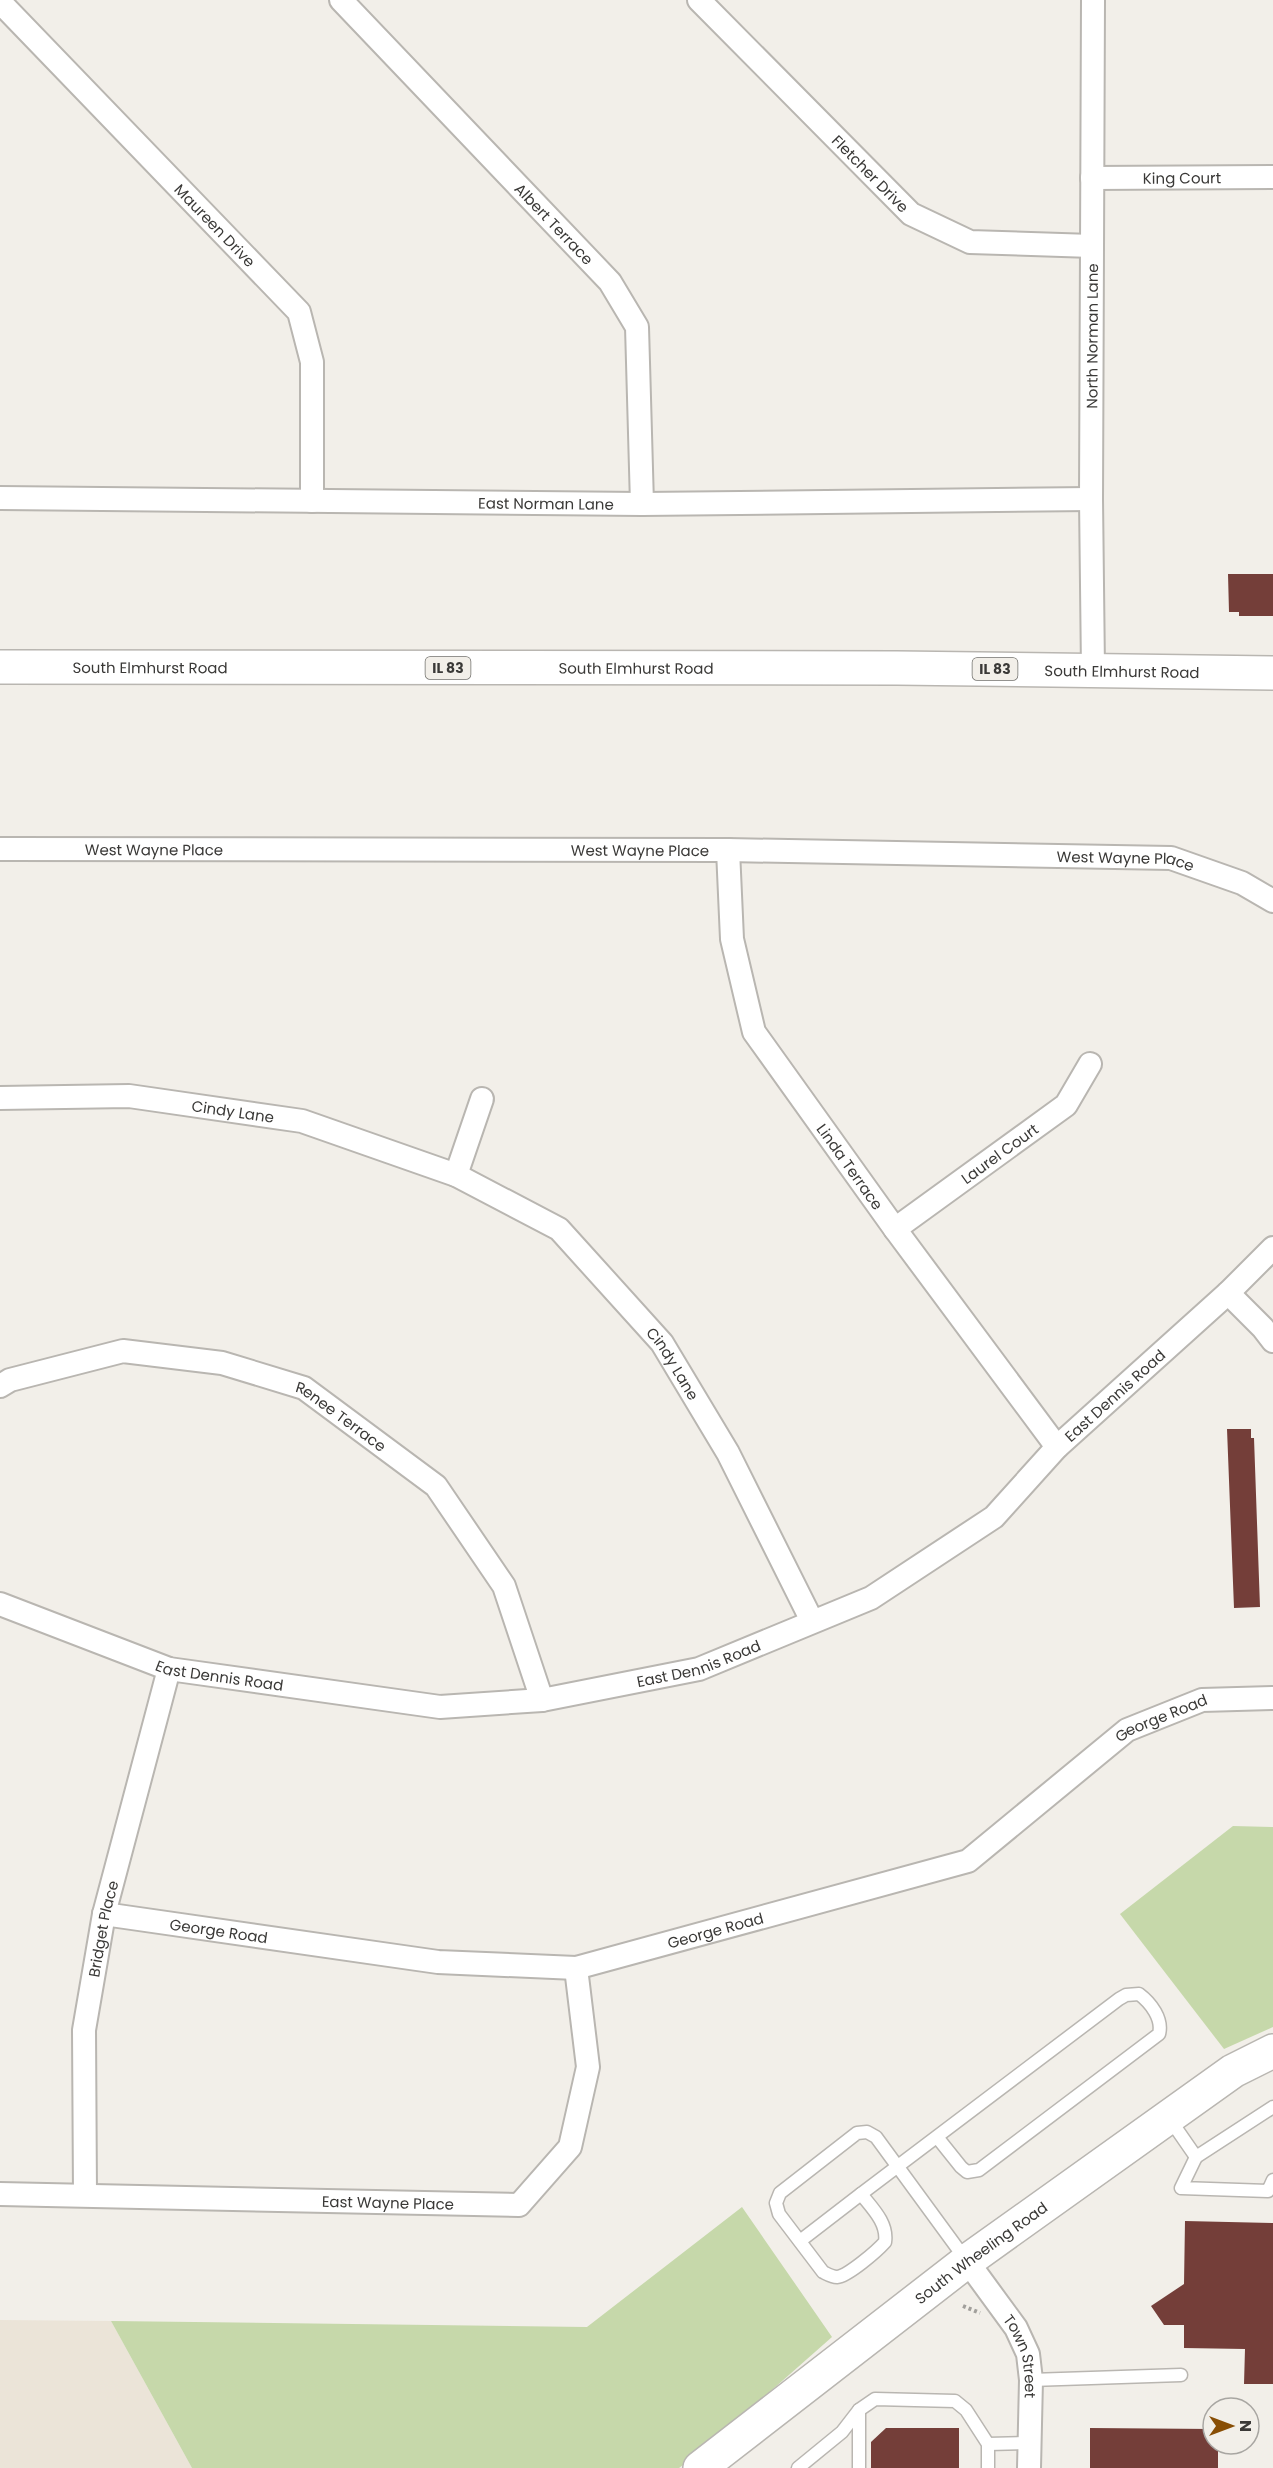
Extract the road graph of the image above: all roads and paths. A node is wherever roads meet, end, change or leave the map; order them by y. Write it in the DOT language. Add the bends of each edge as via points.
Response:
graph roads {
  1 [pos="341,0"];
  2 [pos="1093,0"];
  3 [pos="0,2"];
  4 [pos="713,4"];
  5 [pos="1273,177"];
  6 [pos="1092,178"];
  7 [pos="1092,246"];
  8 [pos="0,498"];
  9 [pos="1091,499"];
  10 [pos="312,501"];
  11 [pos="642,504"];
  12 [pos="0,667"];
  13 [pos="1093,670"];
  14 [pos="1273,673"];
  15 [pos="0,849"];
  16 [pos="728,850"];
  17 [pos="1273,901"];
  18 [pos="1090,1064"];
  19 [pos="0,1098"];
  20 [pos="482,1099"];
  21 [pos="456,1175"];
  22 [pos="895,1229"];
  23 [pos="1273,1248"];
  24 [pos="1228,1293"];
  25 [pos="1273,1341"];
  26 [pos="0,1386"];
  27 [pos="1057,1447"];
  28 [pos="0,1604"];
  29 [pos="812,1621"];
  30 [pos="169,1670"];
  31 [pos="1273,1698"];
  32 [pos="542,1700"];
  33 [pos="104,1914"];
  34 [pos="576,1968"];
  35 [pos="1273,2051"];
  36 [pos="1273,2107"];
  37 [pos="1168,2117"];
  38 [pos="937,2137"];
  39 [pos="1196,2157"];
  40 [pos="898,2167"];
  41 [pos="1273,2180"];
  42 [pos="0,2194"];
  43 [pos="861,2194"];
  44 [pos="86,2195"];
  45 [pos="800,2241"];
  46 [pos="967,2261"];
  47 [pos="963,2306"];
  48 [pos="985,2320"];
  49 [pos="1181,2375"];
  50 [pos="1031,2380"];
  51 [pos="858,2410"];
  52 [pos="1029,2443"];
  53 [pos="988,2444"];
  54 [pos="700,2468"];
  55 [pos="799,2468"];
  56 [pos="859,2468"];
  57 [pos="988,2468"];
  58 [pos="1029,2468"];
  1 -- 11 [label="street, Albert Terrace" via="610,282 637,327"];
  2 -- 6 [label="street, North Norman Lane"];
  3 -- 10 [label="street, Maureen Drive" via="299,312 312,362"];
  4 -- 7 [label="street, Fletcher Drive" via="911,214 970,242"];
  5 -- 6 [label="street, King Court"];
  6 -- 7 [label="street, North Norman Lane"];
  7 -- 9 [label="street, North Norman Lane"];
  8 -- 10 [label="street, East Norman Lane"];
  9 -- 11 [label="street, East Norman Lane"];
  9 -- 13 [label="street, North Norman Lane"];
  10 -- 11 [label="street, East Norman Lane"];
  12 -- 13 [label="main road, South Elmhurst Road / IL 83"];
  13 -- 14 [label="main road, South Elmhurst Road / IL 83"];
  15 -- 16 [label="street, West Wayne Place"];
  16 -- 17 [label="street, West Wayne Place" via="1171,858 1242,883"];
  16 -- 22 [label="street, Linda Terrace" via="732,939 754,1032"];
  18 -- 22 [label="street, Laurel Court" via="1066,1105"];
  19 -- 21 [label="street, Cindy Lane" via="129,1096 302,1122"];
  20 -- 21 [label="street"];
  21 -- 29 [label="street, Cindy Lane" via="559,1228 662,1343 728,1453"];
  22 -- 27 [label="street, Linda Terrace"];
  23 -- 24 [label="street, East Dennis Road"];
  24 -- 25 [label="street"];
  24 -- 27 [label="street, East Dennis Road"];
  26 -- 32 [label="street, Renee Terrace" via="10,1380 123,1351 222,1363 304,1388 436,1486 504,1586"];
  27 -- 29 [label="street, East Dennis Road" via="994,1517 871,1598"];
  28 -- 30 [label="street, East Dennis Road"];
  29 -- 32 [label="street, East Dennis Road" via="699,1669"];
  30 -- 32 [label="street, East Dennis Road" via="440,1707"];
  30 -- 33 [label="street, Bridget Place"];
  31 -- 34 [label="street, George Road" via="1202,1700 1127,1730 968,1861"];
  33 -- 34 [label="street, George Road" via="438,1962"];
  33 -- 44 [label="street, Bridget Place" via="84,2030"];
  34 -- 44 [label="street, East Wayne Place" via="588,2067 570,2147 519,2205"];
  35 -- 37 [label="main road, South Wheeling Road" via="1233,2071"];
  36 -- 39 [label="lane"];
  37 -- 39 [label="lane"];
  37 -- 46 [label="main road, South Wheeling Road"];
  38 -- 38 [label="lane" via="1126,1995 1139,1994 1158,2016 1159,2034 979,2170 967,2172"];
  38 -- 40 [label="lane"];
  39 -- 41 [label="lane" via="1181,2188 1268,2191"];
  40 -- 43 [label="lane"];
  40 -- 45 [label="lane" via="876,2137 867,2132 849,2139 780,2193 776,2203 779,2214"];
  40 -- 46 [label="lane"];
  42 -- 44 [label="street, East Wayne Place"];
  43 -- 45 [label="lane"];
  43 -- 45 [label="lane" via="883,2224 885,2242 879,2248 838,2277 823,2272"];
  46 -- 50 [label="street, Town Street" via="1016,2328 1028,2354"];
  46 -- 54 [label="main road, South Wheeling Road"];
  47 -- 48 [label="path"];
  49 -- 50 [label="lane"];
  50 -- 52 [label="street, Town Street"];
  51 -- 53 [label="lane" via="875,2399 955,2401 966,2410"];
  51 -- 55 [label="lane" via="842,2432"];
  51 -- 56 [label="lane"];
  52 -- 53 [label="lane"];
  52 -- 58 [label="street, Town Street"];
  53 -- 57 [label="lane"];
}
